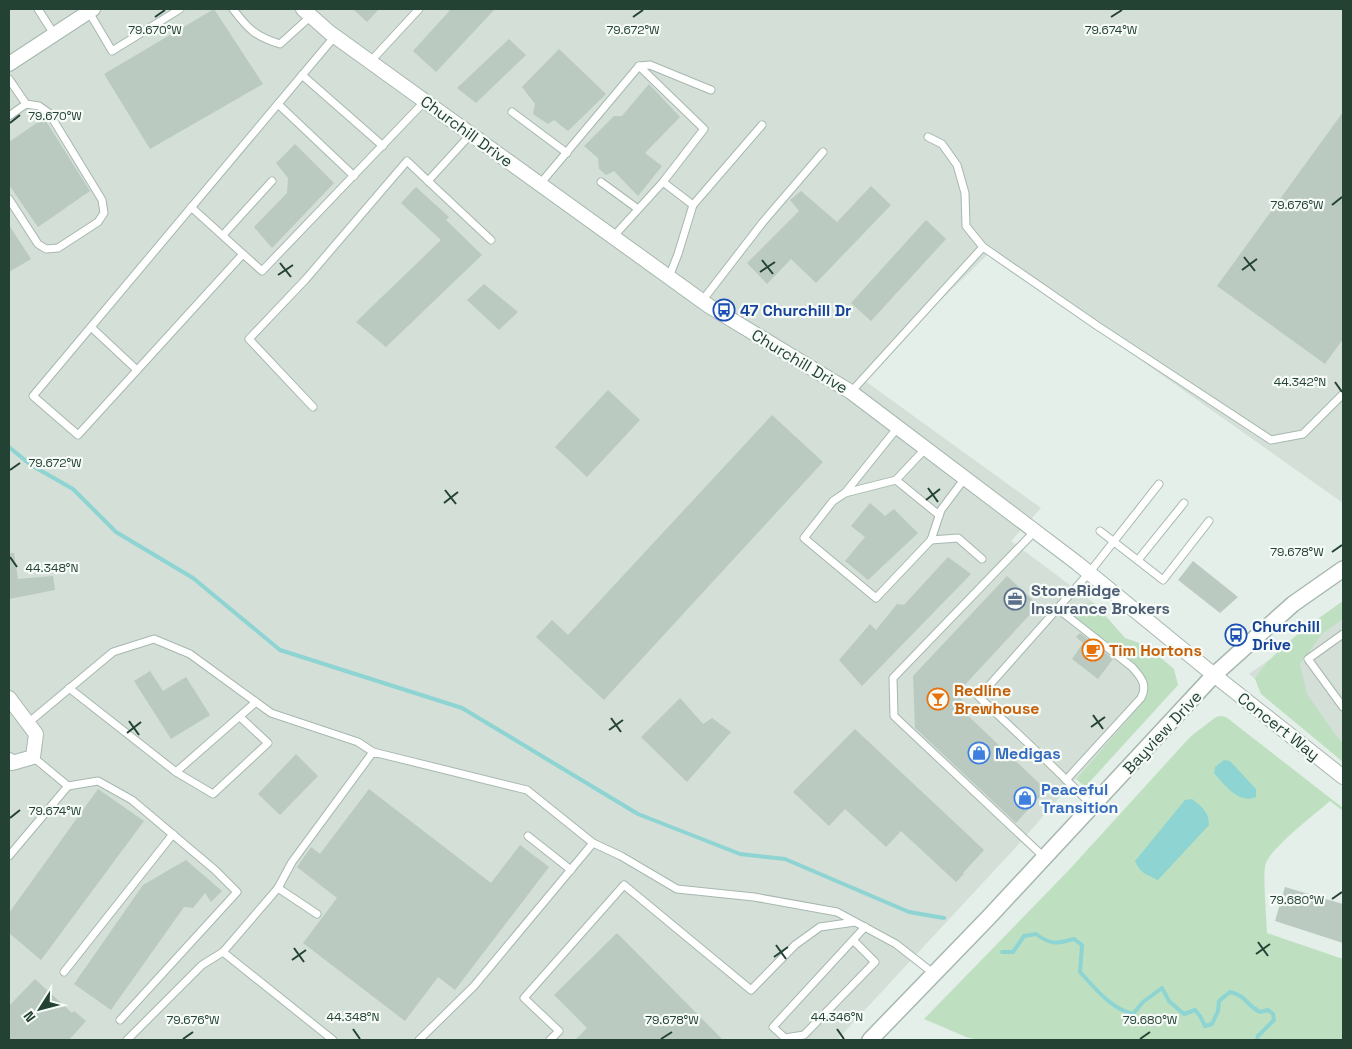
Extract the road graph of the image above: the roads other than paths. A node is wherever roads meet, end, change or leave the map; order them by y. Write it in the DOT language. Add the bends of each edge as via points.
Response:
graph roads {
  1 [pos="38,9"];
  2 [pos="180,9"];
  3 [pos="233,9"];
  4 [pos="419,9"];
  5 [pos="91,10"];
  6 [pos="307,13"];
  7 [pos="54,34"];
  8 [pos="335,36"];
  9 [pos="370,62"];
  10 [pos="9,64"];
  11 [pos="639,66"];
  12 [pos="302,75"];
  13 [pos="9,79"];
  14 [pos="711,90"];
  15 [pos="425,101"];
  16 [pos="26,104"];
  17 [pos="278,104"];
  18 [pos="512,112"];
  19 [pos="9,116"];
  20 [pos="762,125"];
  21 [pos="471,134"];
  22 [pos="928,138"];
  23 [pos="383,146"];
  24 [pos="567,152"];
  25 [pos="823,152"];
  26 [pos="354,176"];
  27 [pos="272,181"];
  28 [pos="428,181"];
  29 [pos="601,182"];
  30 [pos="662,182"];
  31 [pos="540,184"];
  32 [pos="9,199"];
  33 [pos="693,205"];
  34 [pos="191,208"];
  35 [pos="638,209"];
  36 [pos="223,236"];
  37 [pos="613,237"];
  38 [pos="491,240"];
  39 [pos="984,247"];
  40 [pos="243,254"];
  41 [pos="669,277"];
  42 [pos="702,301"];
  43 [pos="91,327"];
  44 [pos="137,370"];
  45 [pos="851,392"];
  46 [pos="1343,394"];
  47 [pos="313,407"];
  48 [pos="898,427"];
  49 [pos="926,448"];
  50 [pos="965,478"];
  51 [pos="896,480"];
  52 [pos="1159,484"];
  53 [pos="845,494"];
  54 [pos="1184,503"];
  55 [pos="939,515"];
  56 [pos="1209,521"];
  57 [pos="1035,531"];
  58 [pos="1100,531"];
  59 [pos="932,540"];
  60 [pos="1114,542"];
  61 [pos="982,559"];
  62 [pos="1138,560"];
  63 [pos="1343,569"];
  64 [pos="1089,573"];
  65 [pos="1057,608"];
  66 [pos="1343,634"];
  67 [pos="1214,675"];
  68 [pos="69,688"];
  69 [pos="9,698"];
  70 [pos="256,702"];
  71 [pos="1343,706"];
  72 [pos="240,717"];
  73 [pos="28,723"];
  74 [pos="373,752"];
  75 [pos="33,757"];
  76 [pos="9,760"];
  77 [pos="176,772"];
  78 [pos="1343,777"];
  79 [pos="1066,780"];
  80 [pos="68,786"];
  81 [pos="1093,807"];
  82 [pos="173,834"];
  83 [pos="528,836"];
  84 [pos="593,843"];
  85 [pos="9,856"];
  86 [pos="1045,858"];
  87 [pos="571,870"];
  88 [pos="278,888"];
  89 [pos="317,914"];
  90 [pos="855,922"];
  91 [pos="865,927"];
  92 [pos="853,940"];
  93 [pos="223,952"];
  94 [pos="64,972"];
  95 [pos="933,973"];
  96 [pos="120,1020"];
  97 [pos="127,1040"];
  98 [pos="333,1040"];
  99 [pos="419,1040"];
  100 [pos="550,1040"];
  101 [pos="870,1040"];
  1 -- 7 [label="lane"];
  2 -- 5 [label="lane" via="112,51"];
  3 -- 6 [label="lane" via="252,32 264,40 280,44"];
  4 -- 9 [label="lane"];
  5 -- 7 [label="street"];
  6 -- 8 [label="street, Churchill Drive"];
  7 -- 10 [label="street"];
  8 -- 9 [label="street, Churchill Drive"];
  8 -- 12 [label="lane"];
  9 -- 15 [label="street, Churchill Drive"];
  11 -- 14 [label="lane" via="650,65"];
  11 -- 24 [label="lane"];
  11 -- 30 [label="lane" via="704,128"];
  12 -- 17 [label="lane"];
  12 -- 23 [label="lane"];
  13 -- 16 [label="lane"];
  15 -- 21 [label="street, Churchill Drive"];
  15 -- 23 [label="lane"];
  16 -- 19 [label="lane"];
  16 -- 32 [label="lane" via="39,106 49,113 102,200 104,213 98,222 58,248 46,249 38,244"];
  17 -- 26 [label="lane"];
  17 -- 34 [label="lane"];
  18 -- 24 [label="lane"];
  20 -- 33 [label="lane"];
  21 -- 28 [label="lane"];
  21 -- 31 [label="street, Churchill Drive"];
  22 -- 39 [label="lane" via="942,144 957,165 965,193 966,226"];
  23 -- 26 [label="lane"];
  24 -- 31 [label="lane"];
  25 -- 42 [label="lane"];
  26 -- 40 [label="lane" via="262,271"];
  27 -- 36 [label="lane"];
  28 -- 38 [label="lane"];
  28 -- 47 [label="lane" via="407,161 306,279 249,339"];
  29 -- 35 [label="lane"];
  30 -- 33 [label="lane"];
  30 -- 35 [label="lane"];
  31 -- 37 [label="street, Churchill Drive"];
  33 -- 41 [label="lane"];
  34 -- 36 [label="lane"];
  34 -- 43 [label="lane"];
  35 -- 37 [label="lane"];
  36 -- 40 [label="lane"];
  37 -- 41 [label="street, Churchill Drive"];
  39 -- 45 [label="lane"];
  39 -- 46 [label="lane" via="1271,440 1303,434"];
  40 -- 44 [label="lane"];
  41 -- 42 [label="street, Churchill Drive"];
  42 -- 45 [label="street, Churchill Drive"];
  43 -- 44 [label="lane"];
  43 -- 44 [label="lane" via="34,396 78,436"];
  45 -- 48 [label="street, Churchill Drive"];
  48 -- 49 [label="street, Churchill Drive"];
  48 -- 53 [label="lane"];
  49 -- 50 [label="street, Churchill Drive"];
  49 -- 51 [label="lane"];
  50 -- 55 [label="lane"];
  50 -- 57 [label="street, Churchill Drive"];
  51 -- 53 [label="lane"];
  51 -- 55 [label="lane"];
  52 -- 60 [label="lane"];
  53 -- 59 [label="lane" via="833,501 804,538 876,598"];
  54 -- 62 [label="lane"];
  55 -- 59 [label="lane"];
  56 -- 62 [label="lane" via="1163,580"];
  57 -- 64 [label="street, Churchill Drive"];
  57 -- 86 [label="lane" via="893,678 894,716"];
  58 -- 60 [label="lane"];
  59 -- 61 [label="lane" via="958,538"];
  60 -- 62 [label="lane"];
  60 -- 64 [label="lane"];
  63 -- 67 [label="street, Bayview Drive" via="1293,604"];
  64 -- 65 [label="lane"];
  64 -- 67 [label="street, Churchill Drive"];
  65 -- 79 [label="lane" via="979,697"];
  65 -- 79 [label="lane" via="1132,667 1142,677 1144,686 1141,698"];
  66 -- 71 [label="lane" via="1308,659"];
  67 -- 78 [label="street, Concert Way"];
  67 -- 81 [label="street, Bayview Drive"];
  68 -- 70 [label="lane" via="113,652 154,639 190,654"];
  68 -- 73 [label="lane"];
  68 -- 77 [label="lane"];
  69 -- 73 [label="street"];
  70 -- 72 [label="lane"];
  70 -- 74 [label="lane" via="272,713 358,742"];
  72 -- 77 [label="lane"];
  72 -- 77 [label="lane" via="268,743 212,794"];
  73 -- 75 [label="street" via="36,734"];
  74 -- 84 [label="lane" via="527,790"];
  74 -- 88 [label="lane" via="292,862"];
  75 -- 76 [label="street" via="12,763"];
  75 -- 80 [label="lane"];
  79 -- 81 [label="lane"];
  80 -- 82 [label="lane" via="98,781 132,800"];
  80 -- 85 [label="lane"];
  81 -- 86 [label="street, Bayview Drive"];
  82 -- 94 [label="lane"];
  82 -- 96 [label="lane" via="237,892"];
  83 -- 87 [label="lane"];
  84 -- 87 [label="lane"];
  84 -- 90 [label="lane" via="677,889 754,897 828,910"];
  86 -- 95 [label="street, Bayview Drive"];
  87 -- 99 [label="lane" via="474,986"];
  88 -- 89 [label="lane"];
  88 -- 93 [label="lane"];
  90 -- 91 [label="lane"];
  90 -- 100 [label="lane" via="820,927 795,945 751,990 624,885 524,998 559,1031"];
  91 -- 92 [label="lane"];
  91 -- 95 [label="lane" via="896,944"];
  92 -- 92 [label="lane" via="773,1027 785,1038 804,1035 875,962"];
  93 -- 97 [label="lane" via="202,966"];
  93 -- 98 [label="lane"];
  95 -- 101 [label="street, Bayview Drive"];
}
